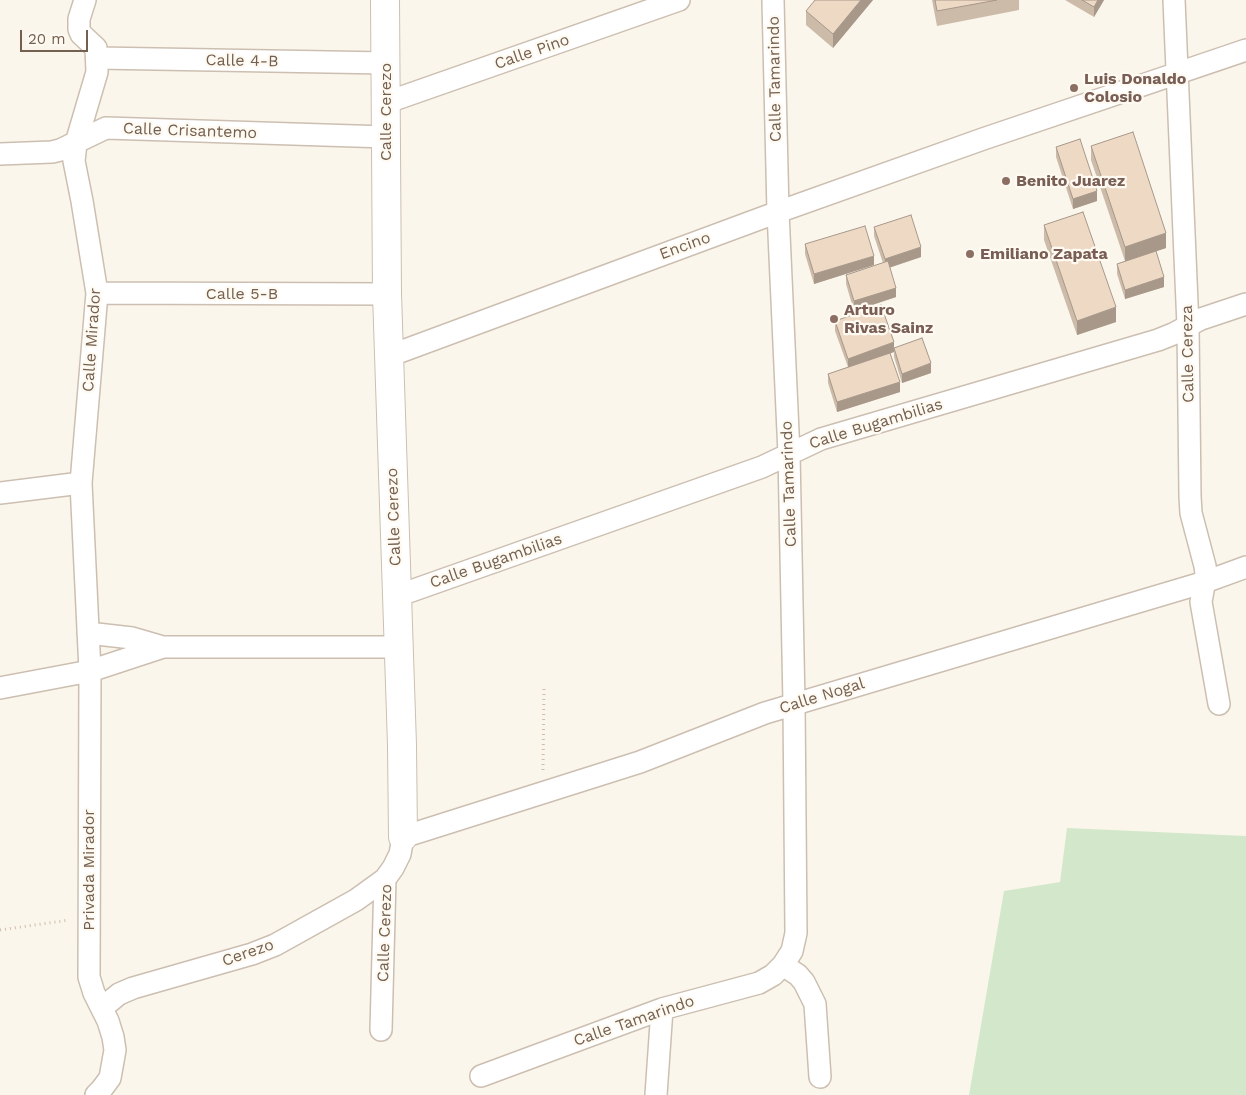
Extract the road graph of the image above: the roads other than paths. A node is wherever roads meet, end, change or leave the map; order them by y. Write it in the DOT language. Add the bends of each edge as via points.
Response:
graph roads {
  1 [pos="85,0"];
  2 [pos="385,0"];
  3 [pos="679,0"];
  4 [pos="773,0"];
  5 [pos="1174,0"];
  6 [pos="1246,50"];
  7 [pos="98,58"];
  8 [pos="386,63"];
  9 [pos="1177,73"];
  10 [pos="385,103"];
  11 [pos="386,137"];
  12 [pos="76,143"];
  13 [pos="0,154"];
  14 [pos="778,212"];
  15 [pos="97,293"];
  16 [pos="386,294"];
  17 [pos="1246,304"];
  18 [pos="1188,326"];
  19 [pos="389,356"];
  20 [pos="789,454"];
  21 [pos="81,483"];
  22 [pos="0,493"];
  23 [pos="1246,567"];
  24 [pos="1205,582"];
  25 [pos="397,596"];
  26 [pos="88,633"];
  27 [pos="163,647"];
  28 [pos="398,648"];
  29 [pos="90,671"];
  30 [pos="0,688"];
  31 [pos="794,704"];
  32 [pos="1219,704"];
  33 [pos="403,837"];
  34 [pos="385,880"];
  35 [pos="783,965"];
  36 [pos="102,1008"];
  37 [pos="662,1009"];
  38 [pos="382,1030"];
  39 [pos="481,1076"];
  40 [pos="820,1077"];
  41 [pos="96,1095"];
  42 [pos="656,1095"];
  1 -- 7 [label="street" via="79,30 96,48"];
  2 -- 8 [label="street, Calle Cerezo"];
  3 -- 10 [label="street, Calle Pino"];
  4 -- 14 [label="street, Calle Tamarindo"];
  5 -- 9 [label="street, Calle Cereza"];
  6 -- 9 [label="street, Encino"];
  7 -- 8 [label="street, Calle 4-B"];
  7 -- 12 [label="street, Calle Mirador" via="96,78"];
  8 -- 10 [label="street, Calle Cerezo"];
  9 -- 14 [label="street, Encino"];
  9 -- 18 [label="street, Calle Cereza"];
  10 -- 11 [label="street, Calle Cerezo"];
  11 -- 12 [label="street, Calle Crisantemo" via="106,128"];
  11 -- 16 [label="street, Calle Cerezo"];
  12 -- 13 [label="street, Calle Crisantemo" via="52,152"];
  12 -- 15 [label="street, Calle Mirador" via="74,166"];
  14 -- 19 [label="street, Encino"];
  14 -- 20 [label="street, Calle Tamarindo"];
  15 -- 16 [label="street, Calle 5-B"];
  15 -- 21 [label="street, Calle Mirador"];
  16 -- 19 [label="street, Calle Cerezo"];
  17 -- 18 [label="street, Calle Bugambilias"];
  18 -- 20 [label="street, Calle Bugambilias" via="1158,340 821,439"];
  18 -- 24 [label="street, Calle Cereza" via="1191,514 1205,566"];
  19 -- 25 [label="street, Calle Cerezo"];
  20 -- 25 [label="street, Calle Bugambilias" via="762,467"];
  20 -- 31 [label="street, Calle Tamarindo"];
  21 -- 22 [label="street"];
  21 -- 26 [label="street, Calle Mirador"];
  23 -- 24 [label="street, Calle Nogal"];
  24 -- 31 [label="street, Calle Nogal"];
  24 -- 32 [label="street, Calle Cereza" via="1201,602"];
  25 -- 28 [label="street, Calle Cerezo"];
  26 -- 27 [label="street" via="132,638"];
  26 -- 29 [label="street, Privada Mirador"];
  27 -- 28 [label="street"];
  27 -- 29 [label="street"];
  28 -- 33 [label="street, Calle Cerezo"];
  29 -- 30 [label="street"];
  29 -- 36 [label="street, Privada Mirador" via="89,977"];
  31 -- 33 [label="street, Calle Nogal" via="640,762"];
  31 -- 35 [label="street, Calle Tamarindo" via="796,933 792,950"];
  33 -- 34 [label="street, Calle Cerezo" via="397,861"];
  34 -- 36 [label="street, Cerezo" via="275,946 133,988 119,994"];
  34 -- 38 [label="street, Calle Cerezo"];
  35 -- 37 [label="street, Calle Tamarindo" via="759,983"];
  35 -- 40 [label="street" via="804,982 815,1004"];
  36 -- 41 [label="street, Privada Mirador" via="113,1037 114,1056 110,1078"];
  37 -- 39 [label="street, Calle Tamarindo"];
  37 -- 42 [label="street"];
}
